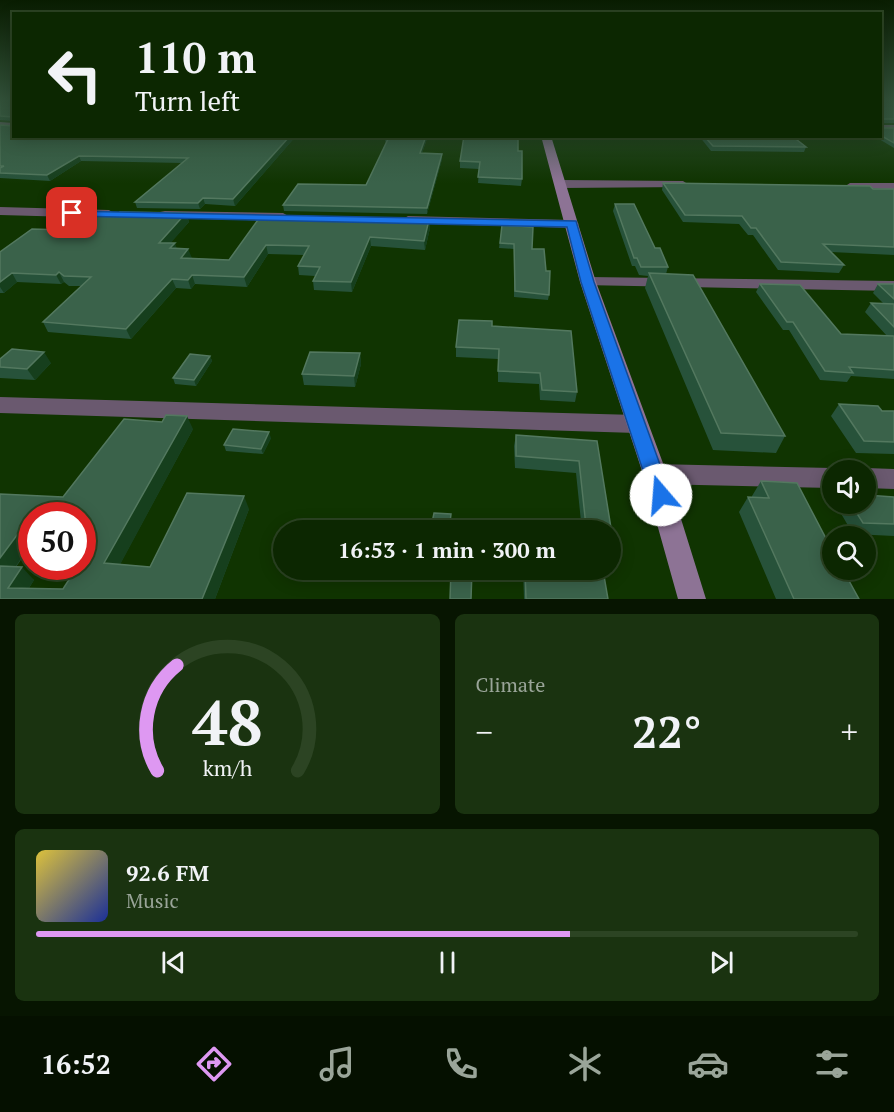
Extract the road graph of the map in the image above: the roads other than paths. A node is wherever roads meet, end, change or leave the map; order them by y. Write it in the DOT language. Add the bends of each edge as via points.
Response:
graph roads {
  1 [pos="547,138"];
  2 [pos="561,184"];
  3 [pos="692,185"];
  4 [pos="835,186"];
  5 [pos="894,187"];
  6 [pos="0,211"];
  7 [pos="119,214"];
  8 [pos="155,215"];
  9 [pos="298,218"];
  10 [pos="393,220"];
  11 [pos="572,224"];
  12 [pos="588,282"];
  13 [pos="894,286"];
  14 [pos="0,405"];
  15 [pos="636,424"];
  16 [pos="655,474"];
  17 [pos="822,478"];
  18 [pos="876,478"];
  19 [pos="894,479"];
  20 [pos="692,599"];
  1 -- 2 [label="main road"];
  2 -- 3 [label="street"];
  2 -- 11 [label="main road"];
  4 -- 5 [label="street"];
  6 -- 7 [label="street"];
  8 -- 9 [label="street"];
  10 -- 11 [label="street"];
  11 -- 12 [label="main road"];
  12 -- 13 [label="street"];
  12 -- 15 [label="main road"];
  14 -- 15 [label="street"];
  15 -- 16 [label="main road"];
  16 -- 17 [label="street"];
  16 -- 20 [label="main road"];
  18 -- 19 [label="street"];
}
